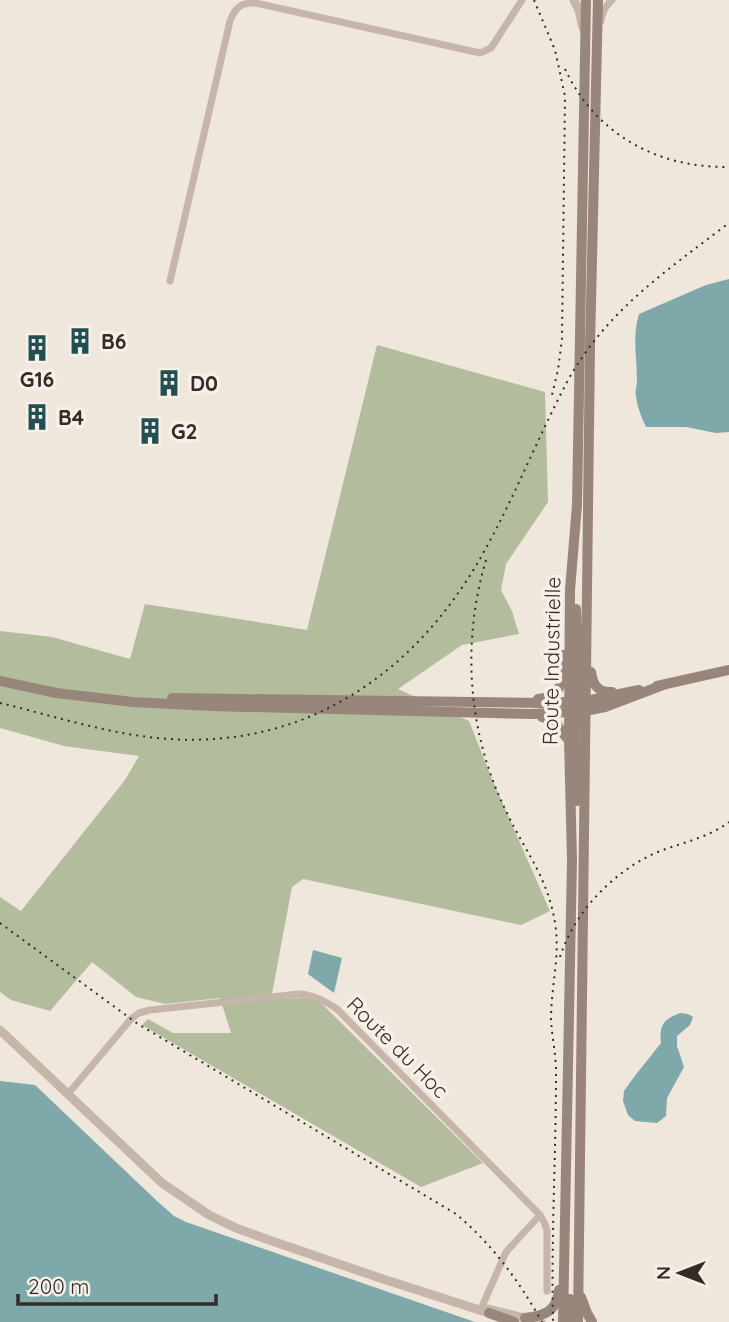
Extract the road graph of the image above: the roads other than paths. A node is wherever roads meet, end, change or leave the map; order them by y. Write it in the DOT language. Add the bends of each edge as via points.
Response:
graph roads {
  1 [pos="522,0"];
  2 [pos="574,0"];
  3 [pos="586,0"];
  4 [pos="598,0"];
  5 [pos="612,0"];
  6 [pos="585,40"];
  7 [pos="598,49"];
  8 [pos="170,281"];
  9 [pos="572,567"];
  10 [pos="588,603"];
  11 [pos="729,670"];
  12 [pos="0,681"];
  13 [pos="663,685"];
  14 [pos="626,692"];
  15 [pos="77,696"];
  16 [pos="496,702"];
  17 [pos="577,707"];
  18 [pos="605,707"];
  19 [pos="532,714"];
  20 [pos="569,740"];
  21 [pos="583,798"];
  22 [pos="583,832"];
  23 [pos="0,1030"];
  24 [pos="569,1041"];
  25 [pos="68,1094"];
  26 [pos="566,1166"];
  27 [pos="540,1215"];
  28 [pos="579,1285"];
  29 [pos="547,1291"];
  30 [pos="483,1310"];
  31 [pos="518,1321"];
  32 [pos="541,1322"];
  33 [pos="563,1322"];
  34 [pos="576,1322"];
  35 [pos="592,1322"];
  1 -- 8 [label="street" via="491,48 480,53 256,4 236,9"];
  2 -- 6 [label="street"];
  3 -- 6 [label="main road, Route Industrielle"];
  4 -- 7 [label="main road, Route Industrielle"];
  5 -- 7 [label="street" via="602,13"];
  6 -- 9 [label="main road, Route Industrielle" via="578,505"];
  7 -- 10 [label="main road, Route Industrielle"];
  9 -- 16 [label="main road" via="564,609 559,689 545,698"];
  9 -- 17 [label="main road"];
  10 -- 14 [label="main road" via="592,680 601,691"];
  10 -- 17 [label="main road, Route Industrielle"];
  11 -- 13 [label="main road"];
  12 -- 15 [label="main road"];
  13 -- 14 [label="main road"];
  13 -- 18 [label="main road"];
  14 -- 17 [label="main road"];
  15 -- 16 [label="main road"];
  15 -- 19 [label="main road" via="224,706"];
  16 -- 17 [label="main road"];
  17 -- 18 [label="main road"];
  17 -- 19 [label="main road"];
  17 -- 20 [label="main road, Route Industrielle"];
  17 -- 21 [label="main road, Route Industrielle"];
  17 -- 22 [label="main road" via="578,829"];
  18 -- 21 [label="main road" via="590,718"];
  19 -- 20 [label="main road" via="557,723"];
  20 -- 24 [label="main road, Route Industrielle"];
  21 -- 22 [label="main road, Route Industrielle"];
  22 -- 28 [label="main road, Route Industrielle"];
  23 -- 25 [label="street"];
  24 -- 26 [label="main road, Route Industrielle"];
  24 -- 31 [label="main road" via="561,1105 557,1302 547,1314"];
  25 -- 27 [label="street, Route du Hoc" via="139,1013 310,995 337,1009"];
  25 -- 30 [label="street" via="162,1183 209,1215 269,1240"];
  26 -- 33 [label="main road, Route Industrielle"];
  26 -- 34 [label="main road"];
  27 -- 29 [label="street" via="547,1231"];
  27 -- 30 [label="street" via="506,1252"];
  28 -- 34 [label="main road, Route Industrielle"];
  28 -- 35 [label="main road"];
  30 -- 31 [label="main road"];
  31 -- 32 [label="street"];
}
